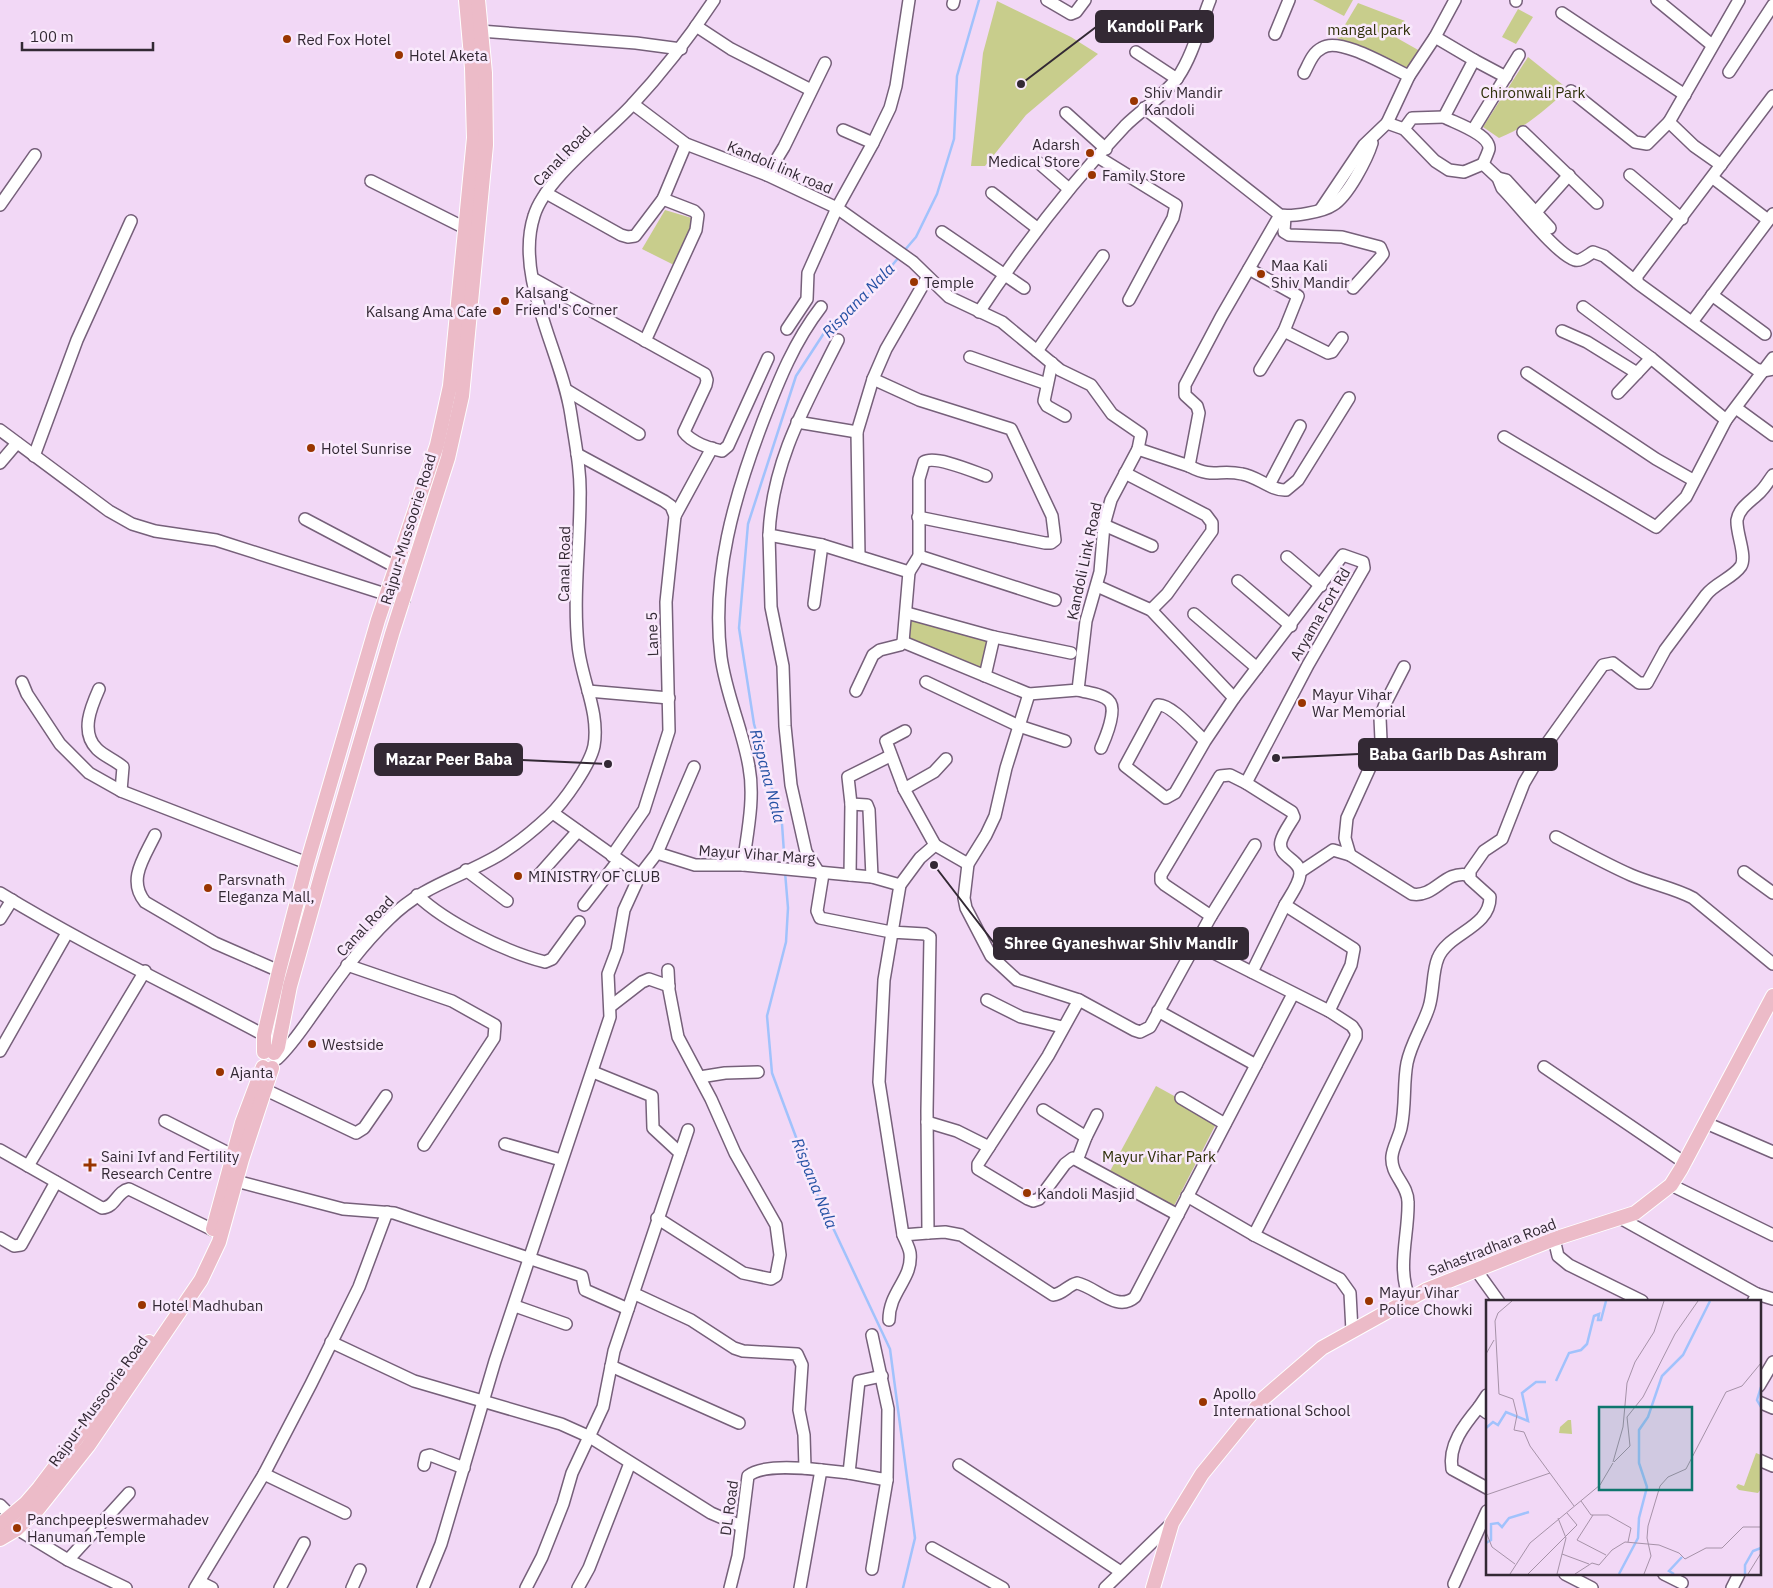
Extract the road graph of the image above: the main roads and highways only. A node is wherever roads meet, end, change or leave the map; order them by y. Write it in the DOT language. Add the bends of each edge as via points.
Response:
graph roads {
  1 [pos="466,0"];
  2 [pos="478,0"];
  3 [pos="473,232"];
  4 [pos="1772,998"];
  5 [pos="270,1060"];
  6 [pos="9,1523"];
  7 [pos="0,1539"];
  8 [pos="1152,1588"];
  1 -- 3 [label="main road, Rajpur-Mussoorie Road" via="472,68"];
  2 -- 3 [label="main road, Rajpur-Mussoorie Road" via="485,73 486,145"];
  3 -- 5 [label="main road, Rajpur-Mussoorie Road" via="462,396 448,458 320,876 290,986 278,1047"];
  3 -- 5 [label="main road, Rajpur-Mussoorie Road" via="450,386 437,445 386,595 307,864 264,1035"];
  4 -- 8 [label="main road, Sahastradhara Road" via="1671,1185 1635,1213 1554,1239 1426,1290 1322,1348 1264,1398 1202,1474 1172,1523"];
  5 -- 6 [label="main road, Rajpur-Mussoorie Road" via="232,1155 199,1272"];
  5 -- 6 [label="main road, Rajpur-Mussoorie Road" via="266,1090 219,1242 201,1280 88,1446 47,1499"];
  6 -- 7 [label="main road, Rajpur-Mussoorie Road"];
}
